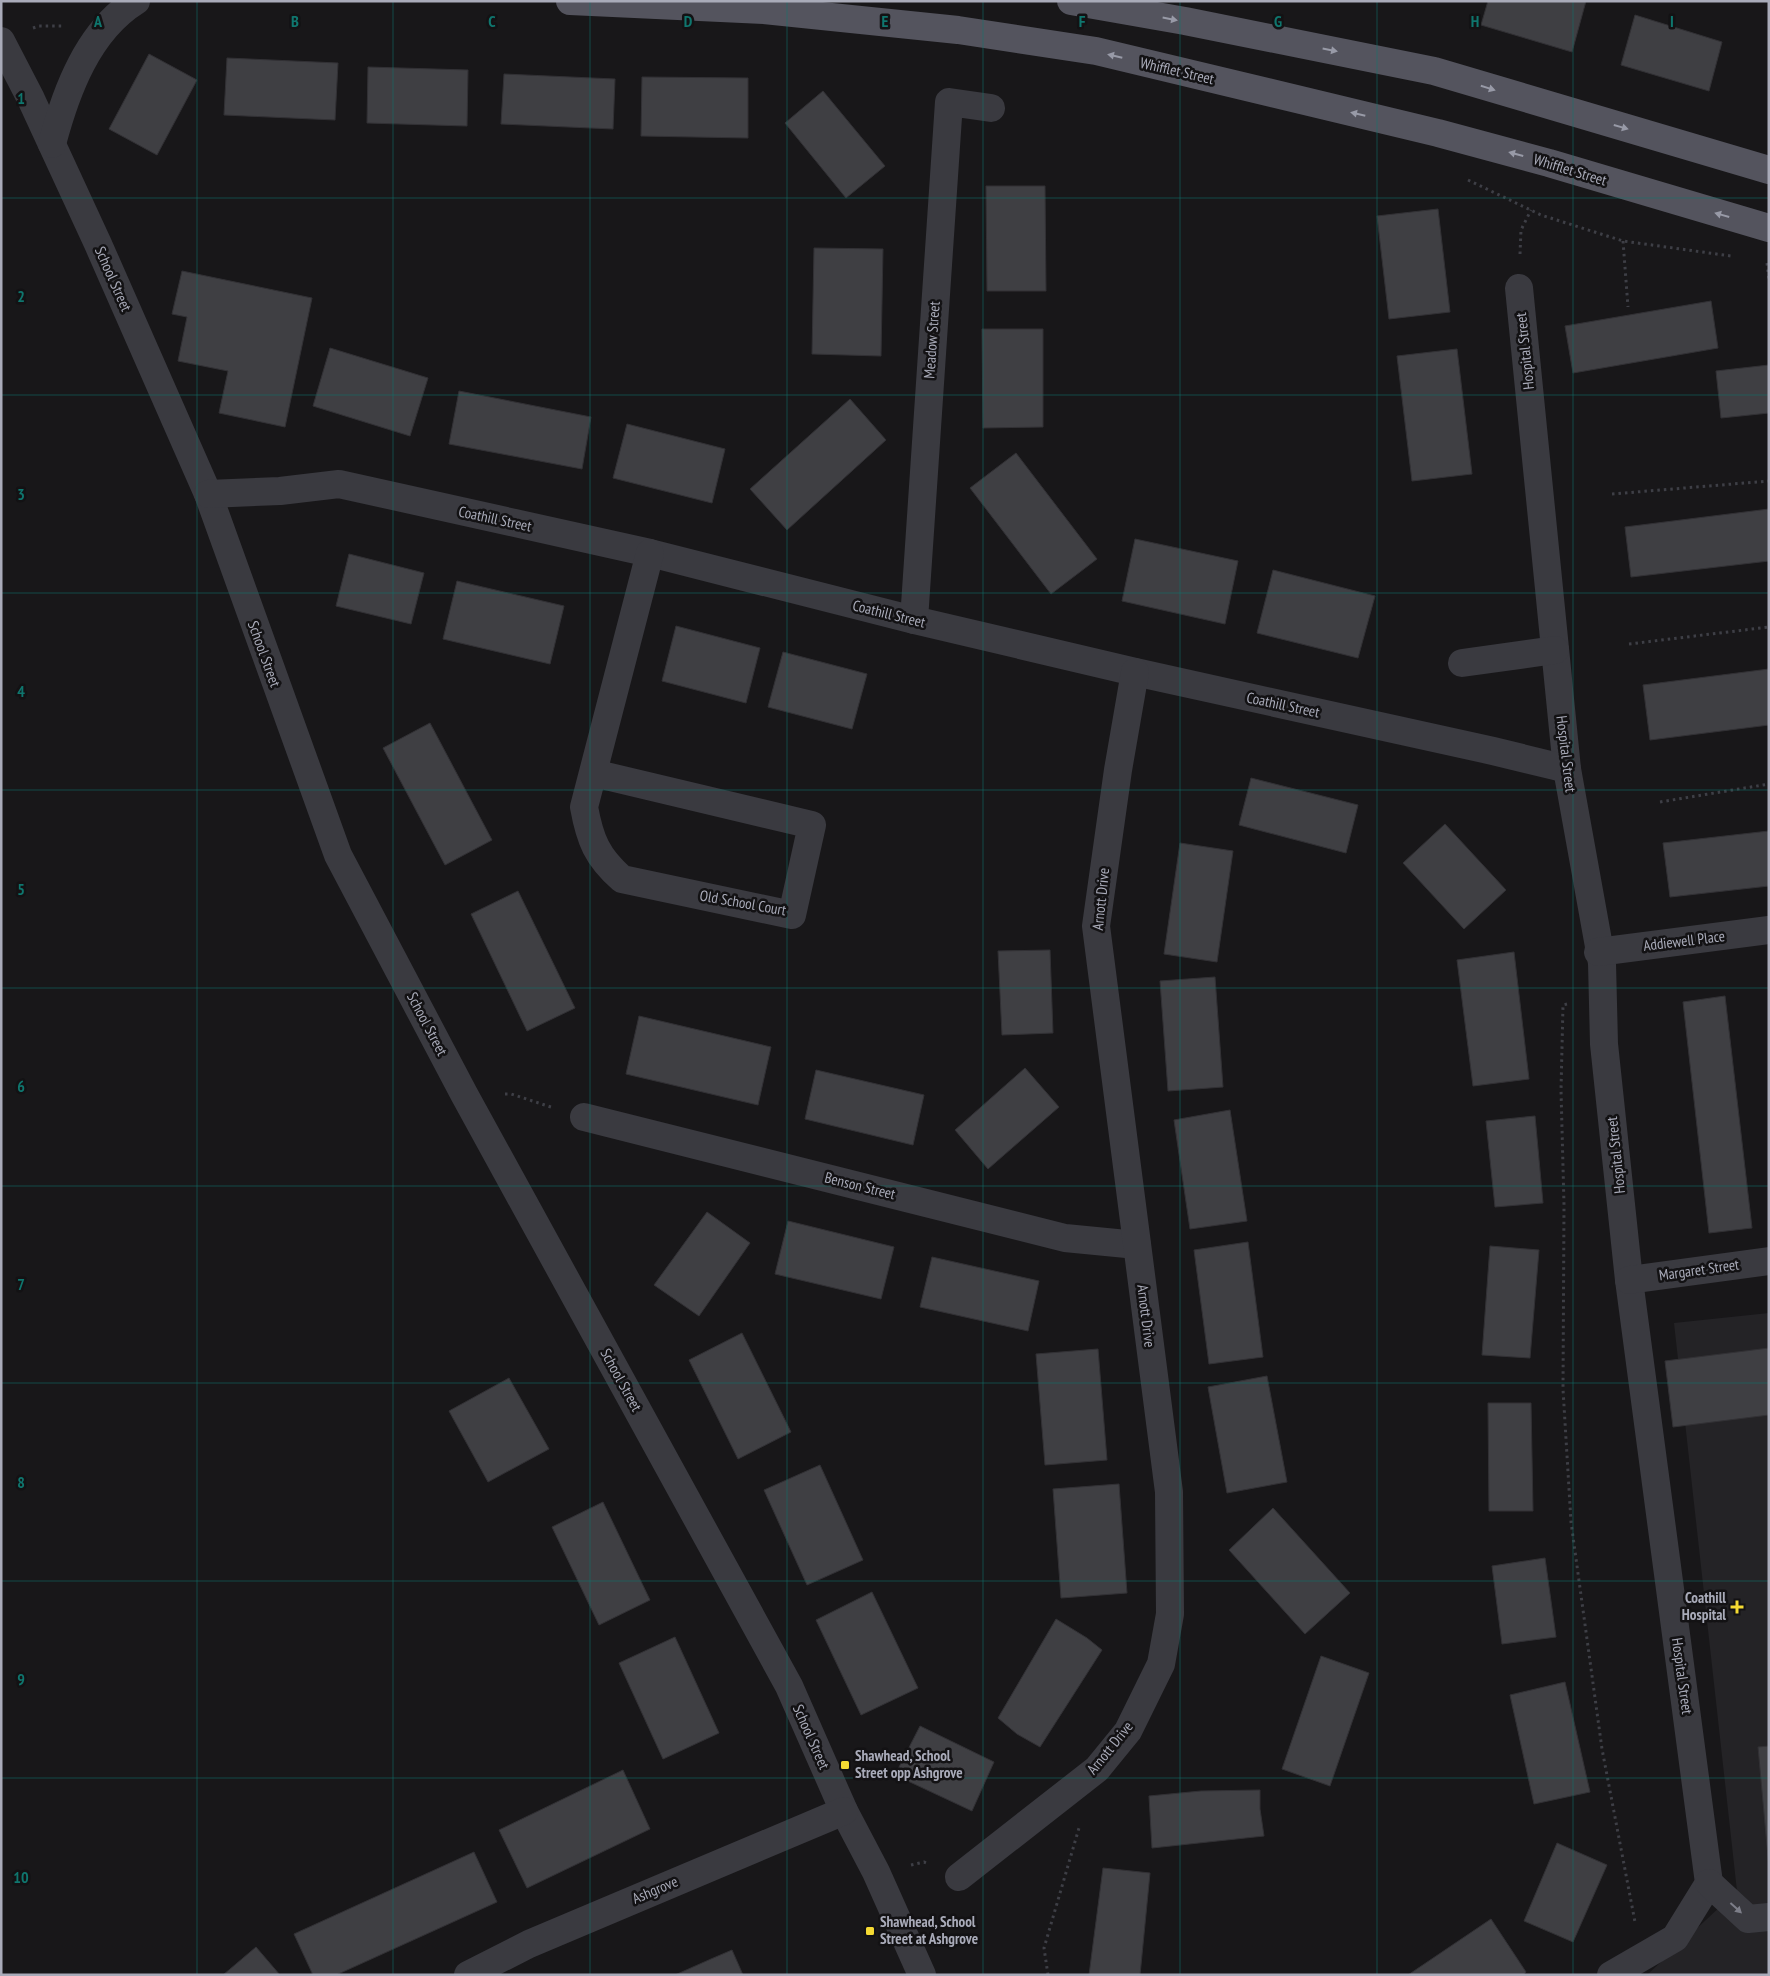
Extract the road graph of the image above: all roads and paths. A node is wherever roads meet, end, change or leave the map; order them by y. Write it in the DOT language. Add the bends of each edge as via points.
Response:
graph roads {
  1 [pos="136,1"];
  2 [pos="570,1"];
  3 [pos="1071,1"];
  4 [pos="1,41"];
  5 [pos="991,108"];
  6 [pos="52,144"];
  7 [pos="1769,170"];
  8 [pos="1531,210"];
  9 [pos="1769,228"];
  10 [pos="1622,241"];
  11 [pos="1766,260"];
  12 [pos="1769,280"];
  13 [pos="1519,288"];
  14 [pos="1628,307"];
  15 [pos="1769,481"];
  16 [pos="208,494"];
  17 [pos="1612,494"];
  18 [pos="650,553"];
  19 [pos="914,620"];
  20 [pos="1769,627"];
  21 [pos="1629,644"];
  22 [pos="1555,650"];
  23 [pos="1462,663"];
  24 [pos="1135,672"];
  25 [pos="1567,769"];
  26 [pos="593,773"];
  27 [pos="1769,784"];
  28 [pos="1660,802"];
  29 [pos="1769,930"];
  30 [pos="1598,952"];
  31 [pos="1602,989"];
  32 [pos="464,1094"];
  33 [pos="584,1117"];
  34 [pos="1137,1245"];
  35 [pos="1769,1261"];
  36 [pos="1628,1280"];
  37 [pos="844,1810"];
  38 [pos="1080,1826"];
  39 [pos="876,1872"];
  40 [pos="959,1877"];
  41 [pos="1709,1883"];
  42 [pos="1769,1917"];
  43 [pos="1637,1960"];
  44 [pos="468,1975"];
  45 [pos="922,1975"];
  46 [pos="1048,1975"];
  47 [pos="1611,1975"];
  1 -- 6 [label="street" via="98,35 59,117"];
  9 -- 2 [label="main road, Whifflet Street, one-way" via="1438,132 1096,51 958,30 764,10"];
  3 -- 7 [label="main road, one-way" via="1434,71"];
  4 -- 6 [label="street, School Street"];
  5 -- 19 [label="street, Meadow Street" via="948,102"];
  6 -- 16 [label="street, School Street"];
  8 -- 13 [label="path" via="1521,230"];
  10 -- 14 [label="path"];
  11 -- 12 [label="path"];
  13 -- 22 [label="street, Hospital Street"];
  15 -- 17 [label="path"];
  16 -- 18 [label="street, Coathill Street" via="339,484"];
  16 -- 32 [label="street, School Street" via="338,854"];
  18 -- 19 [label="street, Coathill Street"];
  18 -- 26 [label="street, Old School Court"];
  19 -- 24 [label="street, Coathill Street"];
  20 -- 21 [label="path"];
  22 -- 23 [label="street"];
  22 -- 25 [label="street, Hospital Street"];
  24 -- 25 [label="street, Coathill Street"];
  24 -- 34 [label="street, Arnott Drive" via="1096,926"];
  25 -- 30 [label="street, Hospital Street"];
  26 -- 26 [label="street, Old School Court" via="584,807 588,833 606,866 622,880 792,915 812,825"];
  27 -- 28 [label="path"];
  29 -- 30 [label="street, Addiewell Place"];
  30 -- 31 [label="street, Hospital Street" via="1602,963"];
  31 -- 36 [label="street, Hospital Street" via="1604,1044"];
  31 -- 43 [label="path" via="1563,1005 1563,1389 1571,1522 1602,1748 1635,1920"];
  32 -- 33 [label="path" via="511,1094"];
  32 -- 37 [label="street, School Street" via="789,1686"];
  33 -- 34 [label="street, Benson Street" via="1066,1238"];
  34 -- 40 [label="street, Arnott Drive" via="1169,1492 1170,1614 1161,1664 1128,1731 1097,1769"];
  35 -- 36 [label="street, Margaret Street"];
  36 -- 41 [label="street, Hospital Street"];
  37 -- 39 [label="street, School Street"];
  37 -- 44 [label="street, Ashgrove" via="529,1944"];
  38 -- 46 [label="path" via="1044,1948"];
  39 -- 40 [label="path" via="924,1862"];
  39 -- 45 [label="street, School Street"];
  41 -- 42 [label="street, one-way" via="1748,1919"];
  41 -- 43 [label="street" via="1675,1938"];
  43 -- 47 [label="street"];
}
